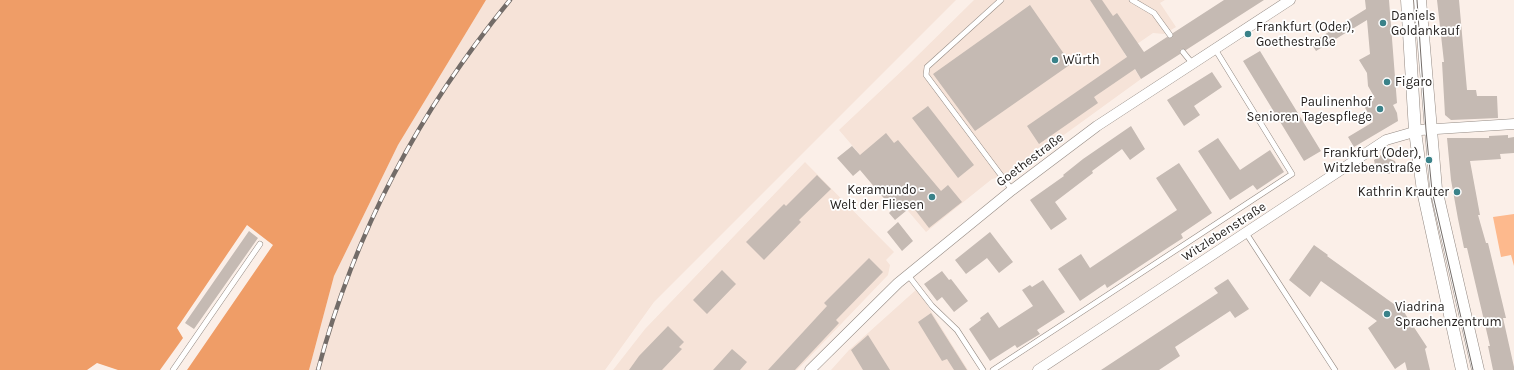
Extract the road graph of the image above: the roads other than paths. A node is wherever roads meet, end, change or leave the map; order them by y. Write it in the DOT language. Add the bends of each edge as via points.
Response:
graph roads {
  1 [pos="1001,0"];
  2 [pos="1132,0"];
  3 [pos="1290,0"];
  4 [pos="1406,0"];
  5 [pos="1420,0"];
  6 [pos="1170,35"];
  7 [pos="1214,48"];
  8 [pos="1183,52"];
  9 [pos="1192,63"];
  10 [pos="1514,124"];
  11 [pos="1415,130"];
  12 [pos="1430,130"];
  13 [pos="1012,190"];
  14 [pos="1246,233"];
  15 [pos="260,244"];
  16 [pos="908,275"];
  17 [pos="173,370"];
  18 [pos="810,370"];
  19 [pos="983,370"];
  20 [pos="993,370"];
  21 [pos="1038,370"];
  22 [pos="1335,370"];
  23 [pos="1462,370"];
  24 [pos="1478,370"];
  1 -- 13 [label="lane" via="927,67 926,75"];
  2 -- 6 [label="lane" via="1154,13"];
  3 -- 7 [label="street, Goethestraße"];
  4 -- 11 [label="street"];
  5 -- 12 [label="street"];
  7 -- 9 [label="street, Goethestraße"];
  7 -- 20 [label="lane" via="1292,174"];
  8 -- 9 [label="lane"];
  9 -- 13 [label="street, Goethestraße" via="1097,126"];
  10 -- 12 [label="street, Witzlebenstraße"];
  11 -- 12 [label="street, Witzlebenstraße"];
  11 -- 14 [label="street, Witzlebenstraße" via="1386,140"];
  11 -- 23 [label="street" via="1422,191"];
  12 -- 24 [label="street" via="1436,189"];
  13 -- 16 [label="street, Goethestraße"];
  14 -- 21 [label="street, Witzlebenstraße"];
  14 -- 22 [label="lane"];
  15 -- 17 [label="lane"];
  16 -- 18 [label="street, Goethestraße"];
  16 -- 19 [label="lane" via="932,306 957,330"];
}
